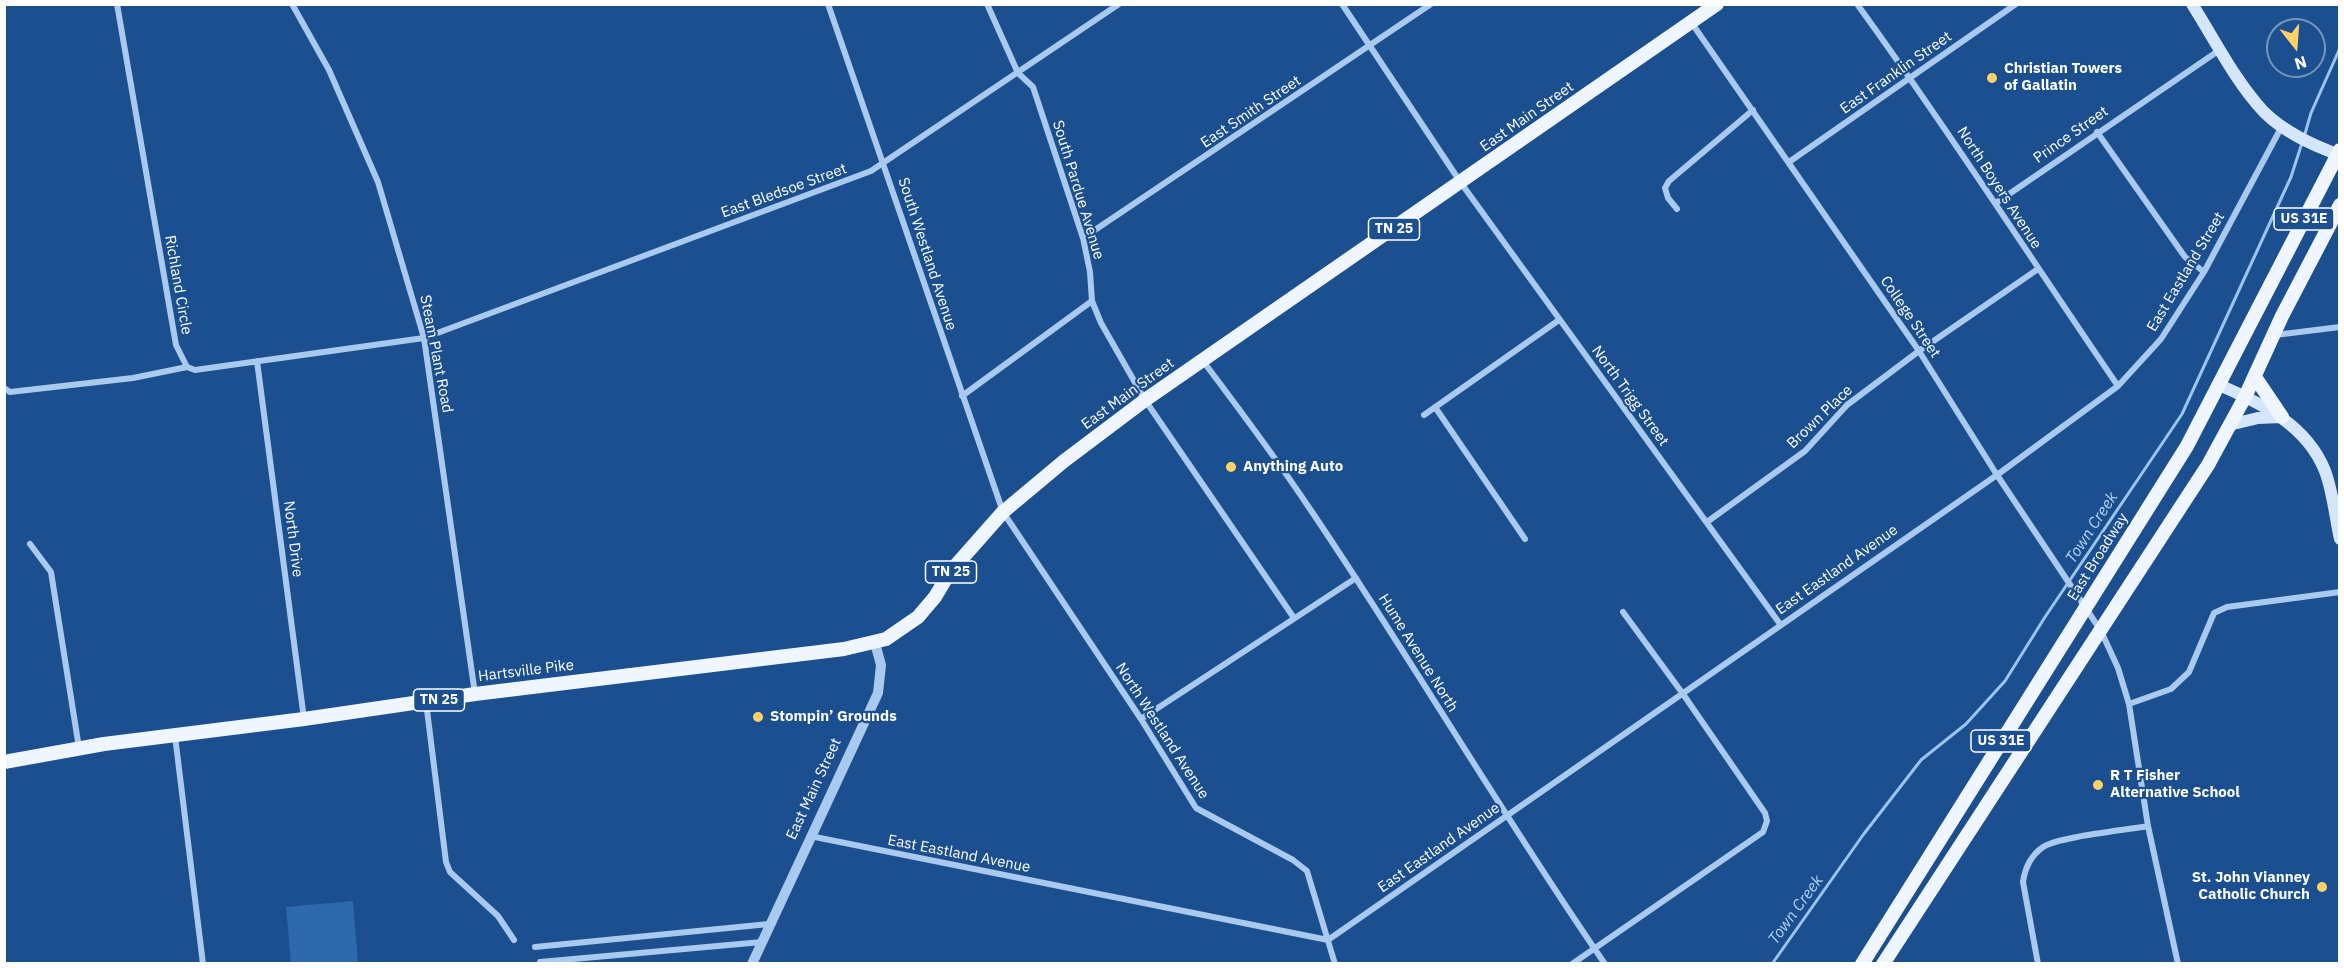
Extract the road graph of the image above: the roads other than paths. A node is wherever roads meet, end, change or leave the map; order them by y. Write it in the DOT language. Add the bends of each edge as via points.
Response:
graph roads {
  1 [pos="117,4"];
  2 [pos="292,4"];
  3 [pos="828,4"];
  4 [pos="987,4"];
  5 [pos="1119,4"];
  6 [pos="1342,4"];
  7 [pos="1431,4"];
  8 [pos="1717,4"];
  9 [pos="1857,4"];
  10 [pos="2016,4"];
  11 [pos="2192,4"];
  12 [pos="1691,22"];
  13 [pos="1370,46"];
  14 [pos="2221,48"];
  15 [pos="1018,73"];
  16 [pos="1910,77"];
  17 [pos="1753,110"];
  18 [pos="2287,129"];
  19 [pos="2097,132"];
  20 [pos="2338,153"];
  21 [pos="1789,162"];
  22 [pos="884,163"];
  23 [pos="1461,183"];
  24 [pos="1996,203"];
  25 [pos="2340,205"];
  26 [pos="1677,209"];
  27 [pos="1083,238"];
  28 [pos="2038,269"];
  29 [pos="2204,272"];
  30 [pos="1092,301"];
  31 [pos="1559,320"];
  32 [pos="2340,327"];
  33 [pos="2273,335"];
  34 [pos="424,338"];
  35 [pos="1919,351"];
  36 [pos="257,361"];
  37 [pos="1203,361"];
  38 [pos="187,368"];
  39 [pos="2255,377"];
  40 [pos="2118,386"];
  41 [pos="2219,386"];
  42 [pos="4,388"];
  43 [pos="962,396"];
  44 [pos="2245,397"];
  45 [pos="1145,400"];
  46 [pos="1435,407"];
  47 [pos="1424,415"];
  48 [pos="2282,417"];
  49 [pos="2229,425"];
  50 [pos="1997,475"];
  51 [pos="1003,512"];
  52 [pos="1707,522"];
  53 [pos="1525,539"];
  54 [pos="2340,539"];
  55 [pos="30,544"];
  56 [pos="1356,578"];
  57 [pos="2340,592"];
  58 [pos="2085,609"];
  59 [pos="1623,612"];
  60 [pos="1294,618"];
  61 [pos="1780,624"];
  62 [pos="2101,631"];
  63 [pos="875,643"];
  64 [pos="1683,693"];
  65 [pos="475,694"];
  66 [pos="426,702"];
  67 [pos="2129,704"];
  68 [pos="304,719"];
  69 [pos="1141,719"];
  70 [pos="176,736"];
  71 [pos="79,749"];
  72 [pos="4,762"];
  73 [pos="1507,816"];
  74 [pos="2148,826"];
  75 [pos="810,836"];
  76 [pos="769,924"];
  77 [pos="514,940"];
  78 [pos="1328,940"];
  79 [pos="762,942"];
  80 [pos="536,947"];
  81 [pos="1594,949"];
  82 [pos="540,962"];
  83 [pos="203,963"];
  84 [pos="752,963"];
  85 [pos="1335,963"];
  86 [pos="1572,963"];
  87 [pos="1605,963"];
  88 [pos="1862,963"];
  89 [pos="1883,963"];
  90 [pos="2038,963"];
  91 [pos="2178,963"];
  1 -- 38 [label="street, Richland Circle" via="176,345"];
  2 -- 34 [label="street, Steam Plant Road" via="329,70 378,182"];
  3 -- 22 [label="street, South Westland Avenue"];
  4 -- 15 [label="street, South Pardue Avenue"];
  5 -- 15 [label="street, East Bledsoe Street"];
  6 -- 13 [label="street, North Trigg Street"];
  7 -- 13 [label="street, East Smith Street"];
  8 -- 12 [label="main road, East Main Street / TN 25"];
  9 -- 16 [label="street, North Boyers Avenue"];
  10 -- 16 [label="street, East Franklin Street"];
  11 -- 14 [label="main road"];
  12 -- 17 [label="street, College Street"];
  12 -- 23 [label="main road, East Main Street / TN 25"];
  13 -- 23 [label="street, North Trigg Street"];
  13 -- 27 [label="street, East Smith Street"];
  14 -- 18 [label="main road" via="2265,112"];
  14 -- 19 [label="street, Prince Street"];
  15 -- 22 [label="street, East Bledsoe Street"];
  15 -- 27 [label="street, South Pardue Avenue" via="1033,87"];
  16 -- 21 [label="street, East Franklin Street"];
  16 -- 24 [label="street, North Boyers Avenue"];
  17 -- 21 [label="street, College Street"];
  17 -- 26 [label="street" via="1669,182 1665,188"];
  18 -- 20 [label="main road"];
  18 -- 29 [label="street, East Eastland Street"];
  19 -- 24 [label="street, Prince Street"];
  19 -- 29 [label="street" via="2185,257"];
  20 -- 41 [label="main road, East Broadway / US 31E"];
  21 -- 35 [label="street, College Street"];
  22 -- 34 [label="street, East Bledsoe Street" via="861,175"];
  22 -- 43 [label="street, South Westland Avenue"];
  23 -- 31 [label="street, North Trigg Street"];
  23 -- 37 [label="main road, East Main Street / TN 25"];
  24 -- 28 [label="street, North Boyers Avenue"];
  25 -- 33 [label="main road, US 31E"];
  27 -- 30 [label="street, South Pardue Avenue"];
  28 -- 35 [label="street, Brown Place"];
  28 -- 40 [label="street, North Boyers Avenue"];
  29 -- 40 [label="street, East Eastland Street" via="2161,339"];
  30 -- 43 [label="street"];
  30 -- 45 [label="street, South Pardue Avenue"];
  31 -- 46 [label="street"];
  31 -- 52 [label="street, North Trigg Street"];
  32 -- 33 [label="street"];
  33 -- 39 [label="main road, US 31E"];
  34 -- 36 [label="street"];
  34 -- 65 [label="street, Steam Plant Road"];
  35 -- 50 [label="street, College Street"];
  35 -- 52 [label="street, Brown Place" via="1847,405 1805,451"];
  36 -- 38 [label="street"];
  36 -- 68 [label="street, North Drive"];
  37 -- 45 [label="main road, East Main Street / TN 25"];
  37 -- 56 [label="street, Hume Avenue North" via="1258,433"];
  38 -- 42 [label="street" via="10,392"];
  39 -- 44 [label="main road, US 31E"];
  39 -- 48 [label="main road"];
  40 -- 50 [label="street, East Eastland Street"];
  41 -- 44 [label="main road"];
  41 -- 58 [label="main road, East Broadway / US 31E" via="2187,446"];
  43 -- 51 [label="street, South Westland Avenue"];
  44 -- 48 [label="main road"];
  44 -- 49 [label="main road, US 31E"];
  45 -- 51 [label="main road, East Main Street / TN 25"];
  45 -- 60 [label="street, South Pardue Avenue"];
  46 -- 47 [label="street"];
  46 -- 53 [label="street"];
  48 -- 49 [label="main road"];
  48 -- 54 [label="main road" via="2302,436 2325,469"];
  49 -- 62 [label="main road, US 31E" via="2208,465"];
  50 -- 58 [label="street, College Street"];
  50 -- 61 [label="street, East Eastland Avenue"];
  51 -- 63 [label="main road, East Main Street / TN 25" via="918,617"];
  51 -- 69 [label="street, North Westland Avenue"];
  52 -- 61 [label="street, North Trigg Street"];
  55 -- 71 [label="street" via="51,572"];
  56 -- 60 [label="street"];
  56 -- 73 [label="street, Hume Avenue North"];
  57 -- 67 [label="street" via="2226,607 2214,613 2189,672 2171,689"];
  58 -- 62 [label="street, College Street"];
  58 -- 88 [label="main road, East Broadway / US 31E"];
  59 -- 64 [label="street"];
  60 -- 69 [label="street"];
  61 -- 64 [label="street, East Eastland Avenue"];
  62 -- 67 [label="street, College Street"];
  62 -- 89 [label="main road, US 31E"];
  63 -- 65 [label="main road, Hartsville Pike / TN 25"];
  63 -- 75 [label="street, East Main Street" via="881,666 878,693"];
  64 -- 73 [label="street, East Eastland Avenue"];
  64 -- 81 [label="street" via="1767,821 1763,832"];
  65 -- 66 [label="main road, Hartsville Pike / TN 25"];
  66 -- 68 [label="main road, Hartsville Pike / TN 25"];
  66 -- 77 [label="street" via="446,862 450,872 498,916"];
  67 -- 74 [label="street"];
  68 -- 70 [label="main road, Hartsville Pike / TN 25"];
  69 -- 78 [label="street, North Westland Avenue" via="1196,808 1307,871"];
  70 -- 71 [label="main road, Hartsville Pike / TN 25"];
  70 -- 83 [label="street"];
  71 -- 72 [label="main road, Hartsville Pike / TN 25"];
  73 -- 78 [label="street, East Eastland Avenue"];
  73 -- 81 [label="street, Hume Avenue North"];
  74 -- 90 [label="street" via="2052,842 2033,856 2024,869 2023,882"];
  74 -- 91 [label="street"];
  75 -- 76 [label="street, East Main Street"];
  75 -- 78 [label="street, East Eastland Avenue"];
  76 -- 79 [label="street, East Main Street"];
  76 -- 80 [label="street"];
  78 -- 85 [label="street, North Westland Avenue"];
  79 -- 82 [label="street"];
  79 -- 84 [label="street, East Main Street"];
  81 -- 86 [label="street"];
  81 -- 87 [label="street, Hume Avenue North"];
}
